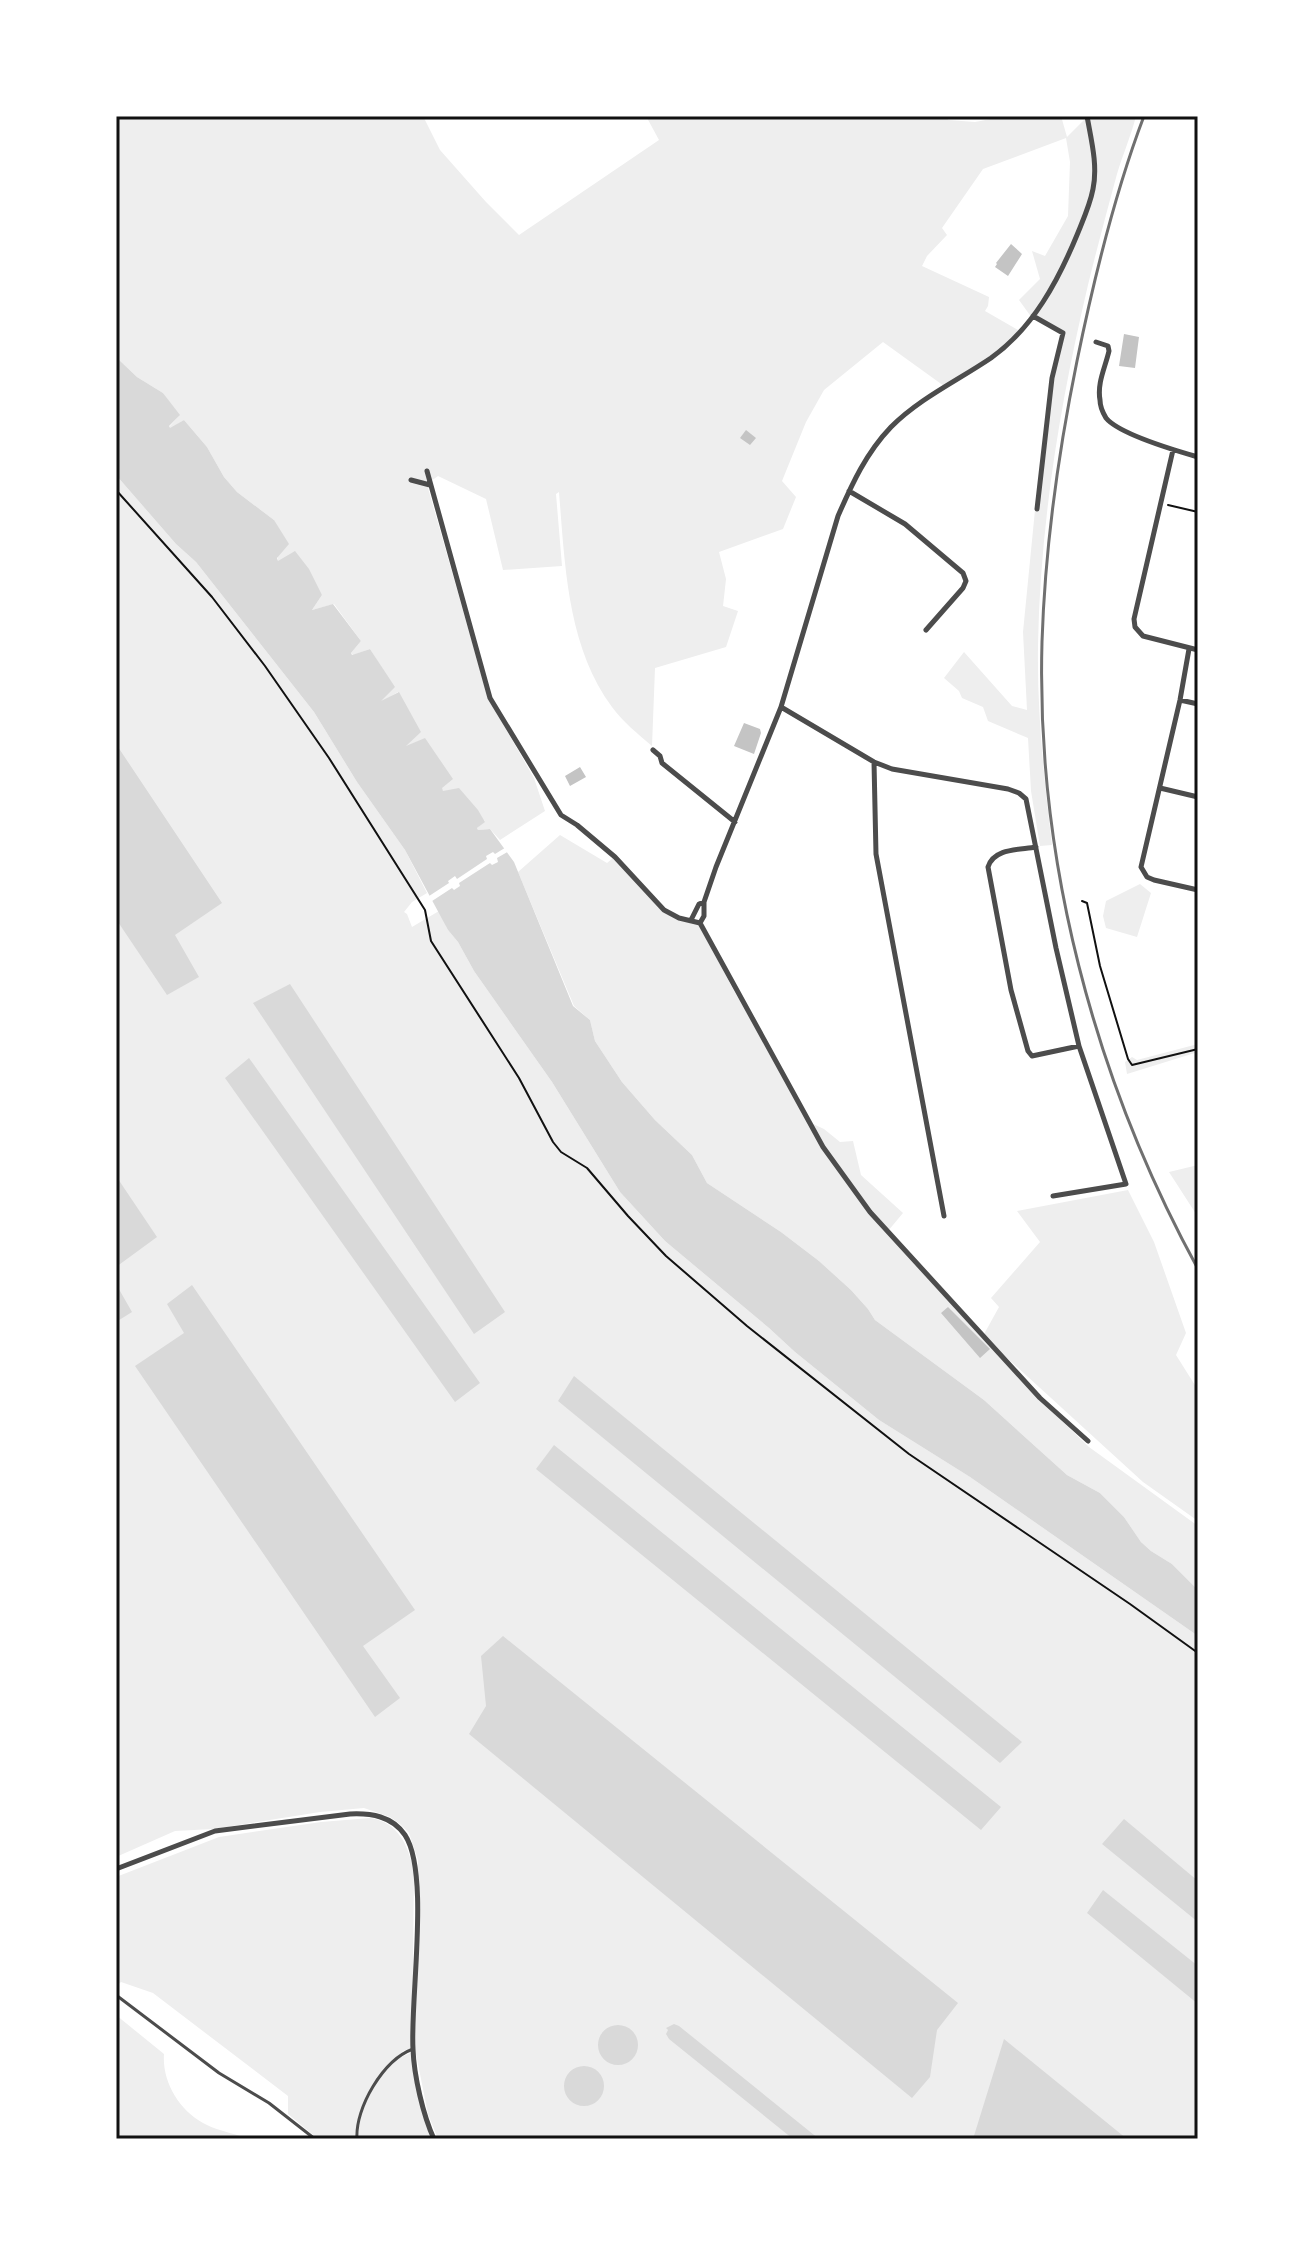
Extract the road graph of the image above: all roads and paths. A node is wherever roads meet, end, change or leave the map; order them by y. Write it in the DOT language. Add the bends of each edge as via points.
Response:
graph roads {
  1 [pos="1087,116"];
  2 [pos="1033,316"];
  3 [pos="1096,342"];
  4 [pos="1173,450"];
  5 [pos="1198,457"];
  6 [pos="427,471"];
  7 [pos="411,480"];
  8 [pos="430,485"];
  9 [pos="116,490"];
  10 [pos="849,491"];
  11 [pos="1161,503"];
  12 [pos="1037,509"];
  13 [pos="1198,512"];
  14 [pos="926,630"];
  15 [pos="1189,649"];
  16 [pos="1198,650"];
  17 [pos="1180,700"];
  18 [pos="1198,704"];
  19 [pos="781,707"];
  20 [pos="653,750"];
  21 [pos="874,762"];
  22 [pos="1160,788"];
  23 [pos="1198,797"];
  24 [pos="735,822"];
  25 [pos="1036,847"];
  26 [pos="1198,890"];
  27 [pos="1082,901"];
  28 [pos="704,902"];
  29 [pos="691,920"];
  30 [pos="700,923"];
  31 [pos="1079,1046"];
  32 [pos="1198,1049"];
  33 [pos="1053,1196"];
  34 [pos="944,1216"];
  35 [pos="1088,1441"];
  36 [pos="1198,1653"];
  37 [pos="116,1869"];
  38 [pos="116,1995"];
  39 [pos="413,2049"];
  40 [pos="315,2139"];
  41 [pos="357,2139"];
  42 [pos="434,2139"];
  1 -- 2 [label="street" via="1094,187 1059,278"];
  2 -- 10 [label="street" via="993,357 891,427"];
  2 -- 12 [label="street" via="1063,333 1052,378"];
  3 -- 4 [label="street" via="1109,351 1099,387 1105,417"];
  4 -- 5 [label="street"];
  4 -- 11 [label="street"];
  6 -- 8 [label="street"];
  7 -- 8 [label="street"];
  8 -- 29 [label="street" via="497,712 561,815 615,857 664,910"];
  9 -- 36 [label="path" via="212,597 299,712 425,910 431,941 561,1152 587,1168 686,1274 849,1407"];
  10 -- 14 [label="street" via="905,524 963,573 963,588"];
  10 -- 19 [label="street"];
  11 -- 13 [label="path"];
  11 -- 15 [label="street" via="1135,627 1143,636"];
  15 -- 16 [label="street"];
  15 -- 17 [label="street"];
  17 -- 18 [label="street"];
  17 -- 22 [label="street"];
  19 -- 21 [label="street"];
  19 -- 24 [label="street"];
  20 -- 24 [label="street"];
  21 -- 25 [label="street" via="1016,792 1026,799"];
  21 -- 34 [label="street" via="876,854"];
  22 -- 23 [label="street"];
  22 -- 26 [label="street" via="1141,867 1150,878"];
  24 -- 28 [label="street"];
  25 -- 31 [label="street"];
  25 -- 31 [label="street" via="998,854 988,867 1011,990 1030,1055"];
  27 -- 32 [label="path" via="1087,903 1132,1065"];
  28 -- 29 [label="street"];
  28 -- 30 [label="street"];
  29 -- 30 [label="street"];
  30 -- 35 [label="street" via="816,1134 870,1212 1040,1398"];
  31 -- 33 [label="street" via="1126,1184"];
  37 -- 39 [label="street" via="215,1831 359,1813 397,1826 412,1850 416,1871"];
  38 -- 40 [label="lane"];
  39 -- 41 [label="lane" via="394,2061 376,2083 359,2114"];
  39 -- 42 [label="street"];
}
